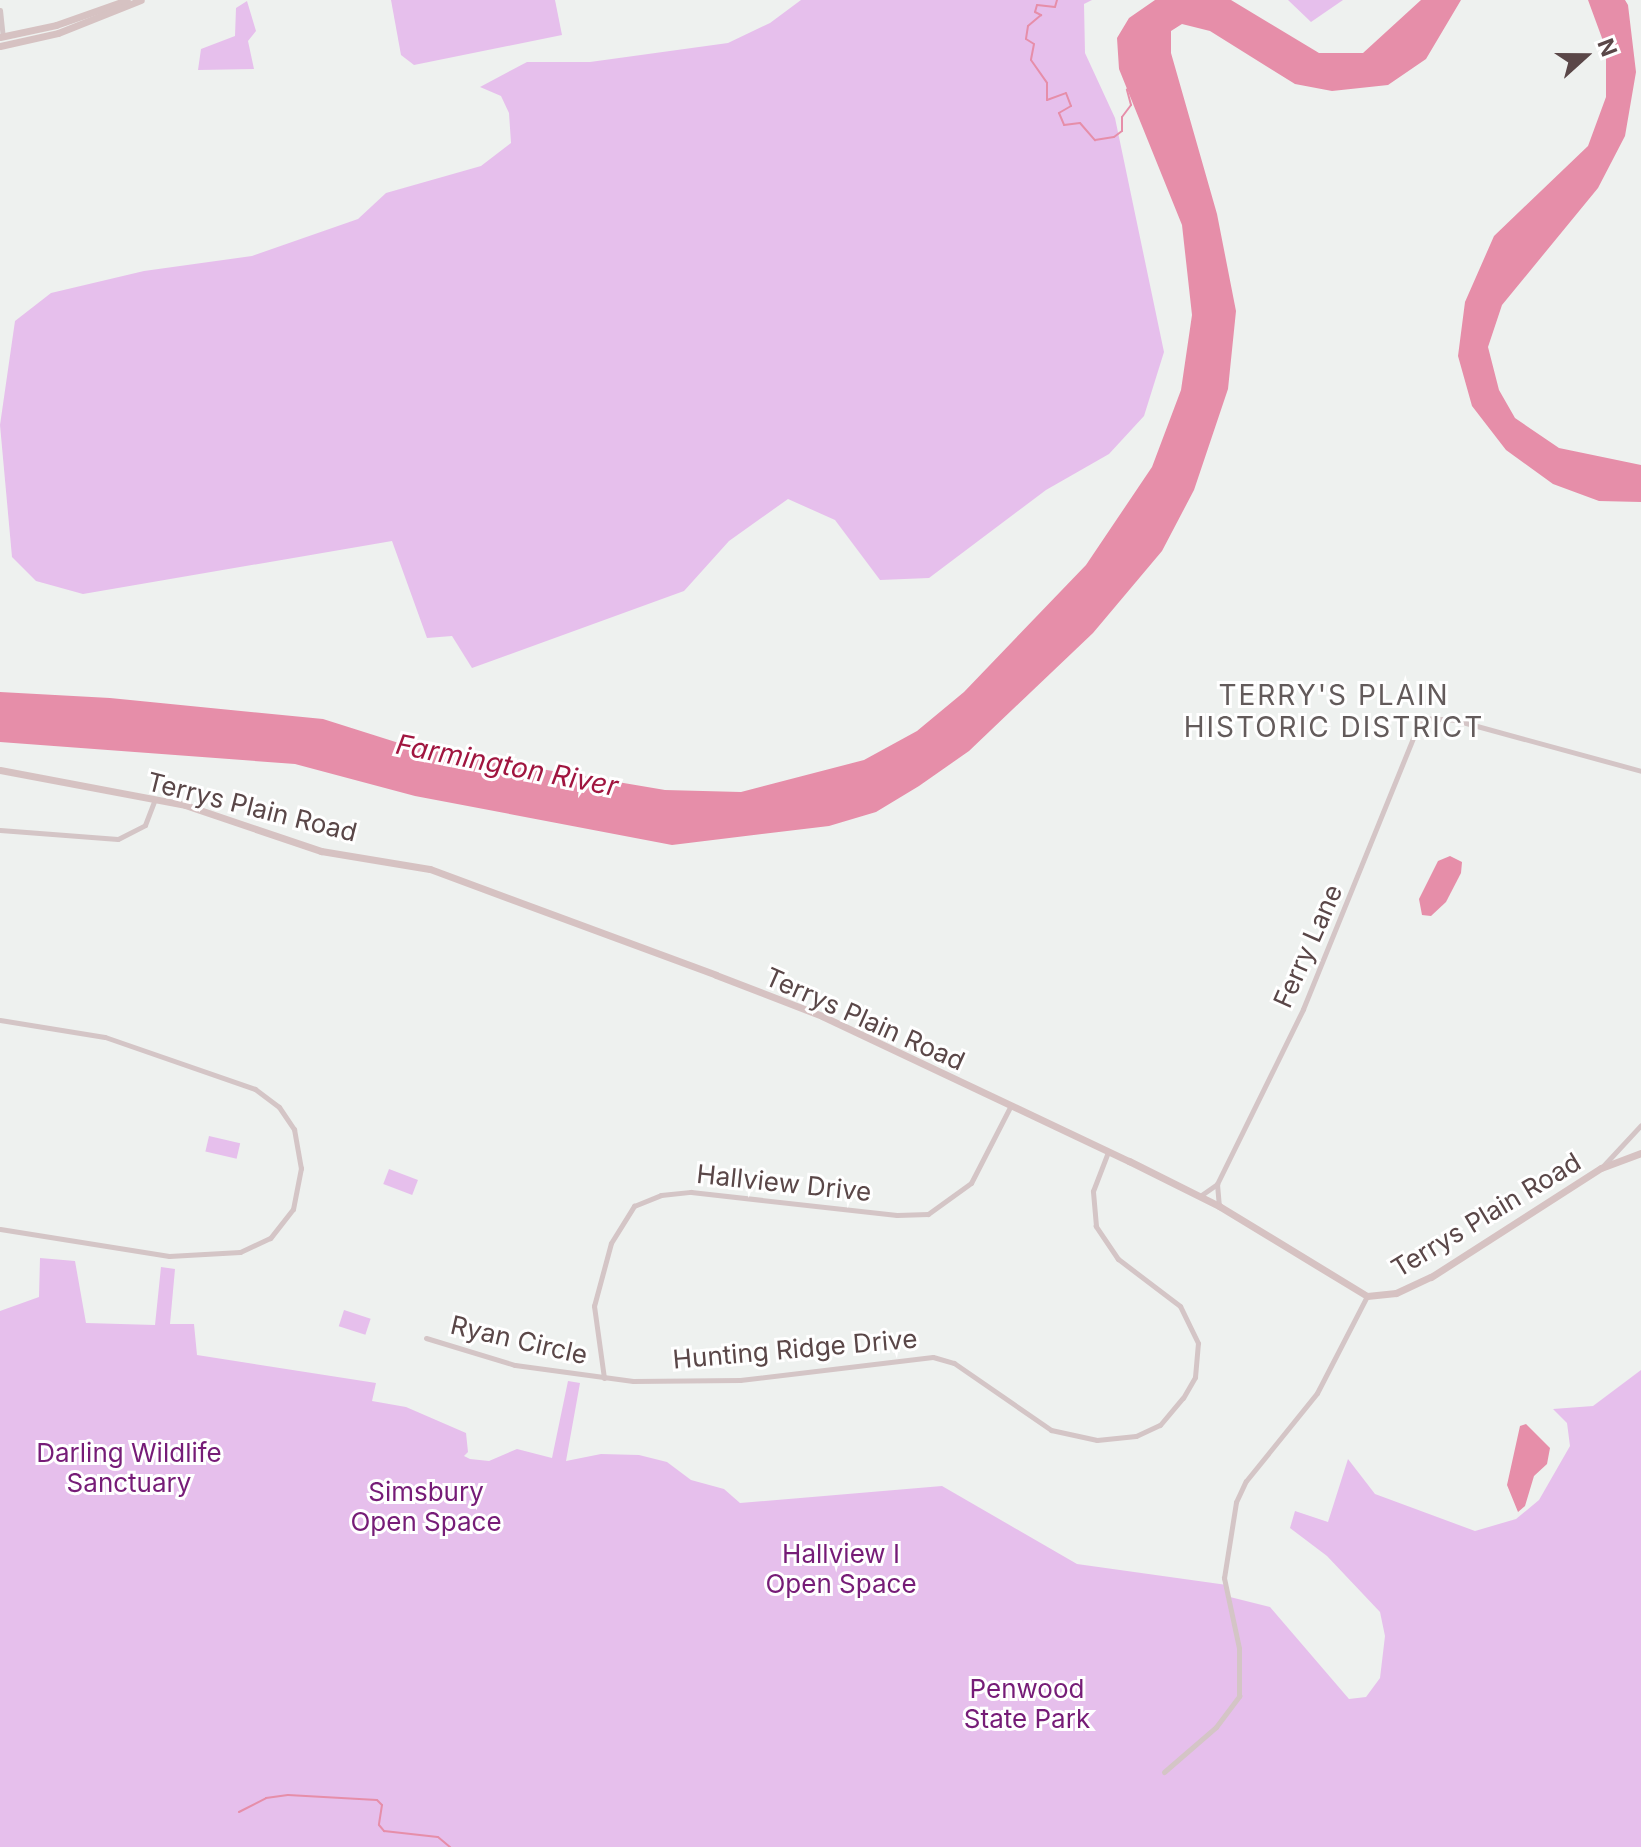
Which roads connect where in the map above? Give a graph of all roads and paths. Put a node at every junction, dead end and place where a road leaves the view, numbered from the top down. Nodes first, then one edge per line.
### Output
1 (127, 0) edge
2 (141, 0) edge
3 (0, 10) edge
4 (2, 41) edge
5 (0, 770) edge
6 (1641, 771) edge
7 (154, 802) junction
8 (0, 830) edge
9 (0, 1020) edge
10 (1010, 1107) junction
11 (1641, 1125) edge
12 (1623, 1145) junction
13 (1108, 1152) junction
14 (1641, 1153) edge
15 (1630, 1157) junction
16 (1601, 1168) junction
17 (1217, 1184) junction
18 (1199, 1196) junction
19 (1219, 1206) junction
20 (0, 1229) edge
21 (1367, 1296) junction
22 (426, 1338) dead end
23 (604, 1378) junction
24 (1164, 1772) dead end

1 - 4 street
2 - 4 street
3 - 4 street
5 - 7 street, Terrys Plain Road
6 - 17 street, Ferry Lane
7 - 8 street
7 - 10 street, Terrys Plain Road
9 - 20 street
10 - 13 street, Terrys Plain Road
10 - 23 street, Hallview Drive
11 - 12 street, Terrys Plain Road
12 - 15 street
12 - 16 street, Terrys Plain Road
13 - 18 street, Terrys Plain Road
13 - 23 street, Hunting Ridge Drive
14 - 15 street
15 - 16 street
16 - 21 street, Terrys Plain Road
17 - 18 street
17 - 19 street
18 - 19 street, Terrys Plain Road
19 - 21 street, Terrys Plain Road
21 - 24 street
22 - 23 street, Ryan Circle

